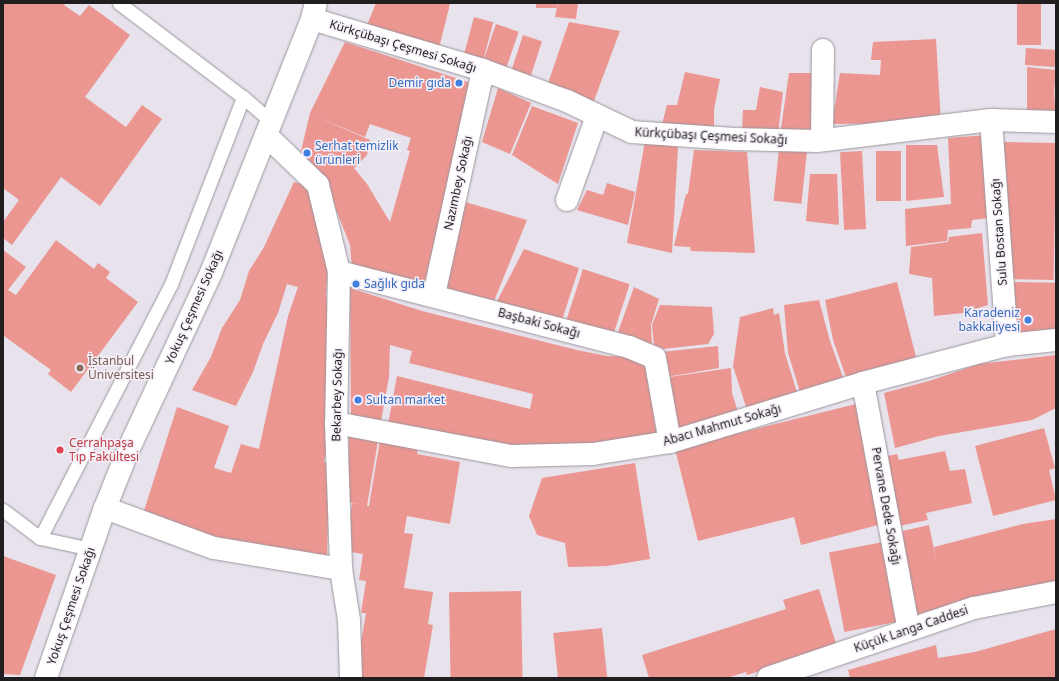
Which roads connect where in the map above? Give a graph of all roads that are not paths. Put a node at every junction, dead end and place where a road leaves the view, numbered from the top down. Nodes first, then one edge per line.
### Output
1 (118, 3) edge
2 (314, 11) edge
3 (823, 50) dead end
4 (483, 70) junction
5 (243, 98) junction
6 (597, 116) junction
7 (991, 120) junction
8 (1056, 122) edge
9 (269, 129) junction
10 (822, 140) junction
11 (567, 200) dead end
12 (339, 272) junction
13 (434, 295) junction
14 (1056, 340) edge
15 (1007, 345) junction
16 (863, 383) junction
17 (336, 423) junction
18 (670, 442) junction
19 (105, 508) junction
20 (3, 510) edge
21 (40, 538) junction
22 (91, 549) junction
23 (341, 569) junction
24 (1056, 592) edge
25 (909, 630) junction
26 (46, 678) edge
27 (351, 678) edge
28 (768, 678) edge

1 - 5 lane
2 - 4 street, Kürkçübaşı Çeşmesi Sokağı
2 - 9 street, Yokuş Çeşmesi Sokağı
3 - 10 street
4 - 6 street, Kürkçübaşı Çeşmesi Sokağı
4 - 13 street, Nazımbey Sokağı
5 - 9 lane
5 - 21 lane
6 - 10 street, Kürkçübaşı Çeşmesi Sokağı
6 - 11 street
7 - 8 street, Kürkçübaşı Çeşmesi Sokağı
7 - 10 street, Kürkçübaşı Çeşmesi Sokağı
7 - 15 street, Sulu Bostan Sokağı
9 - 12 street, Bekarbey Sokağı
9 - 19 street, Yokuş Çeşmesi Sokağı
12 - 13 street, Başbaki Sokağı
12 - 17 street, Bekarbey Sokağı
13 - 18 street, Başbaki Sokağı
14 - 15 street, Abacı Mahmut Sokağı
15 - 16 street, Abacı Mahmut Sokağı
16 - 18 street, Abacı Mahmut Sokağı
16 - 25 street, Pervane Dede Sokağı
17 - 18 street, Abacı Mahmut Sokağı
17 - 23 street, Bekarbey Sokağı
19 - 22 street, Yokuş Çeşmesi Sokağı
19 - 23 street
20 - 21 lane
21 - 22 lane
22 - 26 street, Yokuş Çeşmesi Sokağı
23 - 27 street, Bekarbey Sokağı
24 - 25 street, Küçük Langa Caddesi
25 - 28 street, Küçük Langa Caddesi

